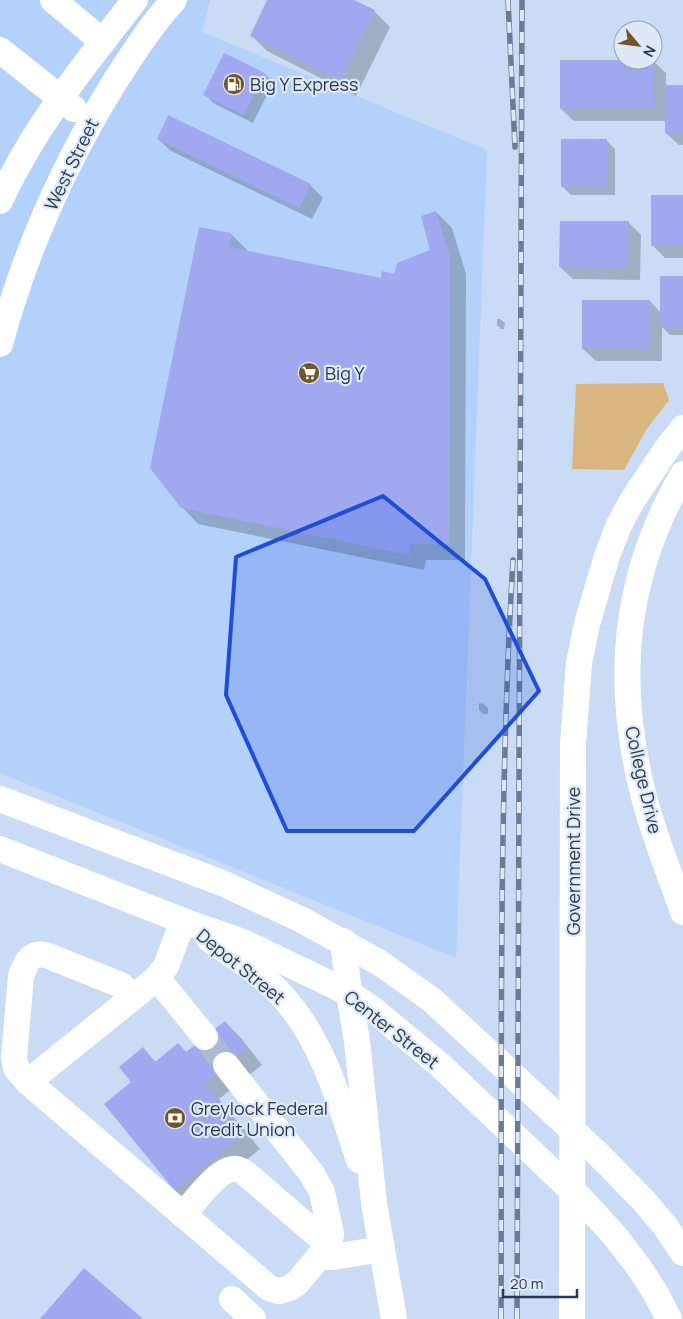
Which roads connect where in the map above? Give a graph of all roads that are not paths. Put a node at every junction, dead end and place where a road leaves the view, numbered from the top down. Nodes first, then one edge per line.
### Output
1 (53, 0) edge
2 (135, 0) edge
3 (174, 0) edge
4 (103, 42) junction
5 (0, 50) edge
6 (60, 100) junction
7 (90, 122) junction
8 (0, 201) edge
9 (0, 344) edge
10 (683, 428) edge
11 (683, 474) edge
12 (0, 799) edge
13 (0, 849) edge
14 (683, 912) edge
15 (185, 922) junction
16 (343, 941) junction
17 (157, 978) junction
18 (349, 993) junction
19 (133, 997) junction
20 (8, 1036) edge
21 (205, 1037) tunnel mouth
22 (226, 1065) tunnel mouth
23 (28, 1082) junction
24 (374, 1203) junction
25 (184, 1215) junction
26 (382, 1249) junction
27 (326, 1250) junction
28 (683, 1253) edge
29 (232, 1299) dead end
30 (253, 1319) edge
31 (394, 1319) edge
32 (572, 1319) edge
33 (669, 1319) edge

1 - 4 street
2 - 4 street
3 - 7 street, West Street
4 - 6 street
5 - 6 street
6 - 7 street
6 - 8 street
7 - 9 street, West Street
10 - 32 street, Government Drive
11 - 14 street, College Drive
12 - 16 street
13 - 15 street, Center Street
15 - 17 street
15 - 18 street, Center Street
15 - 24 street, Depot Street
16 - 18 street, Depot Street
16 - 28 street
17 - 19 street
17 - 21 street
18 - 24 street, Depot Street
18 - 33 street, Center Street
19 - 20 street
19 - 23 street
20 - 23 street
22 - 27 street
23 - 25 street
24 - 26 street, Depot Street
25 - 27 street
25 - 27 street
26 - 27 street
26 - 31 street, Depot Street
29 - 30 street

